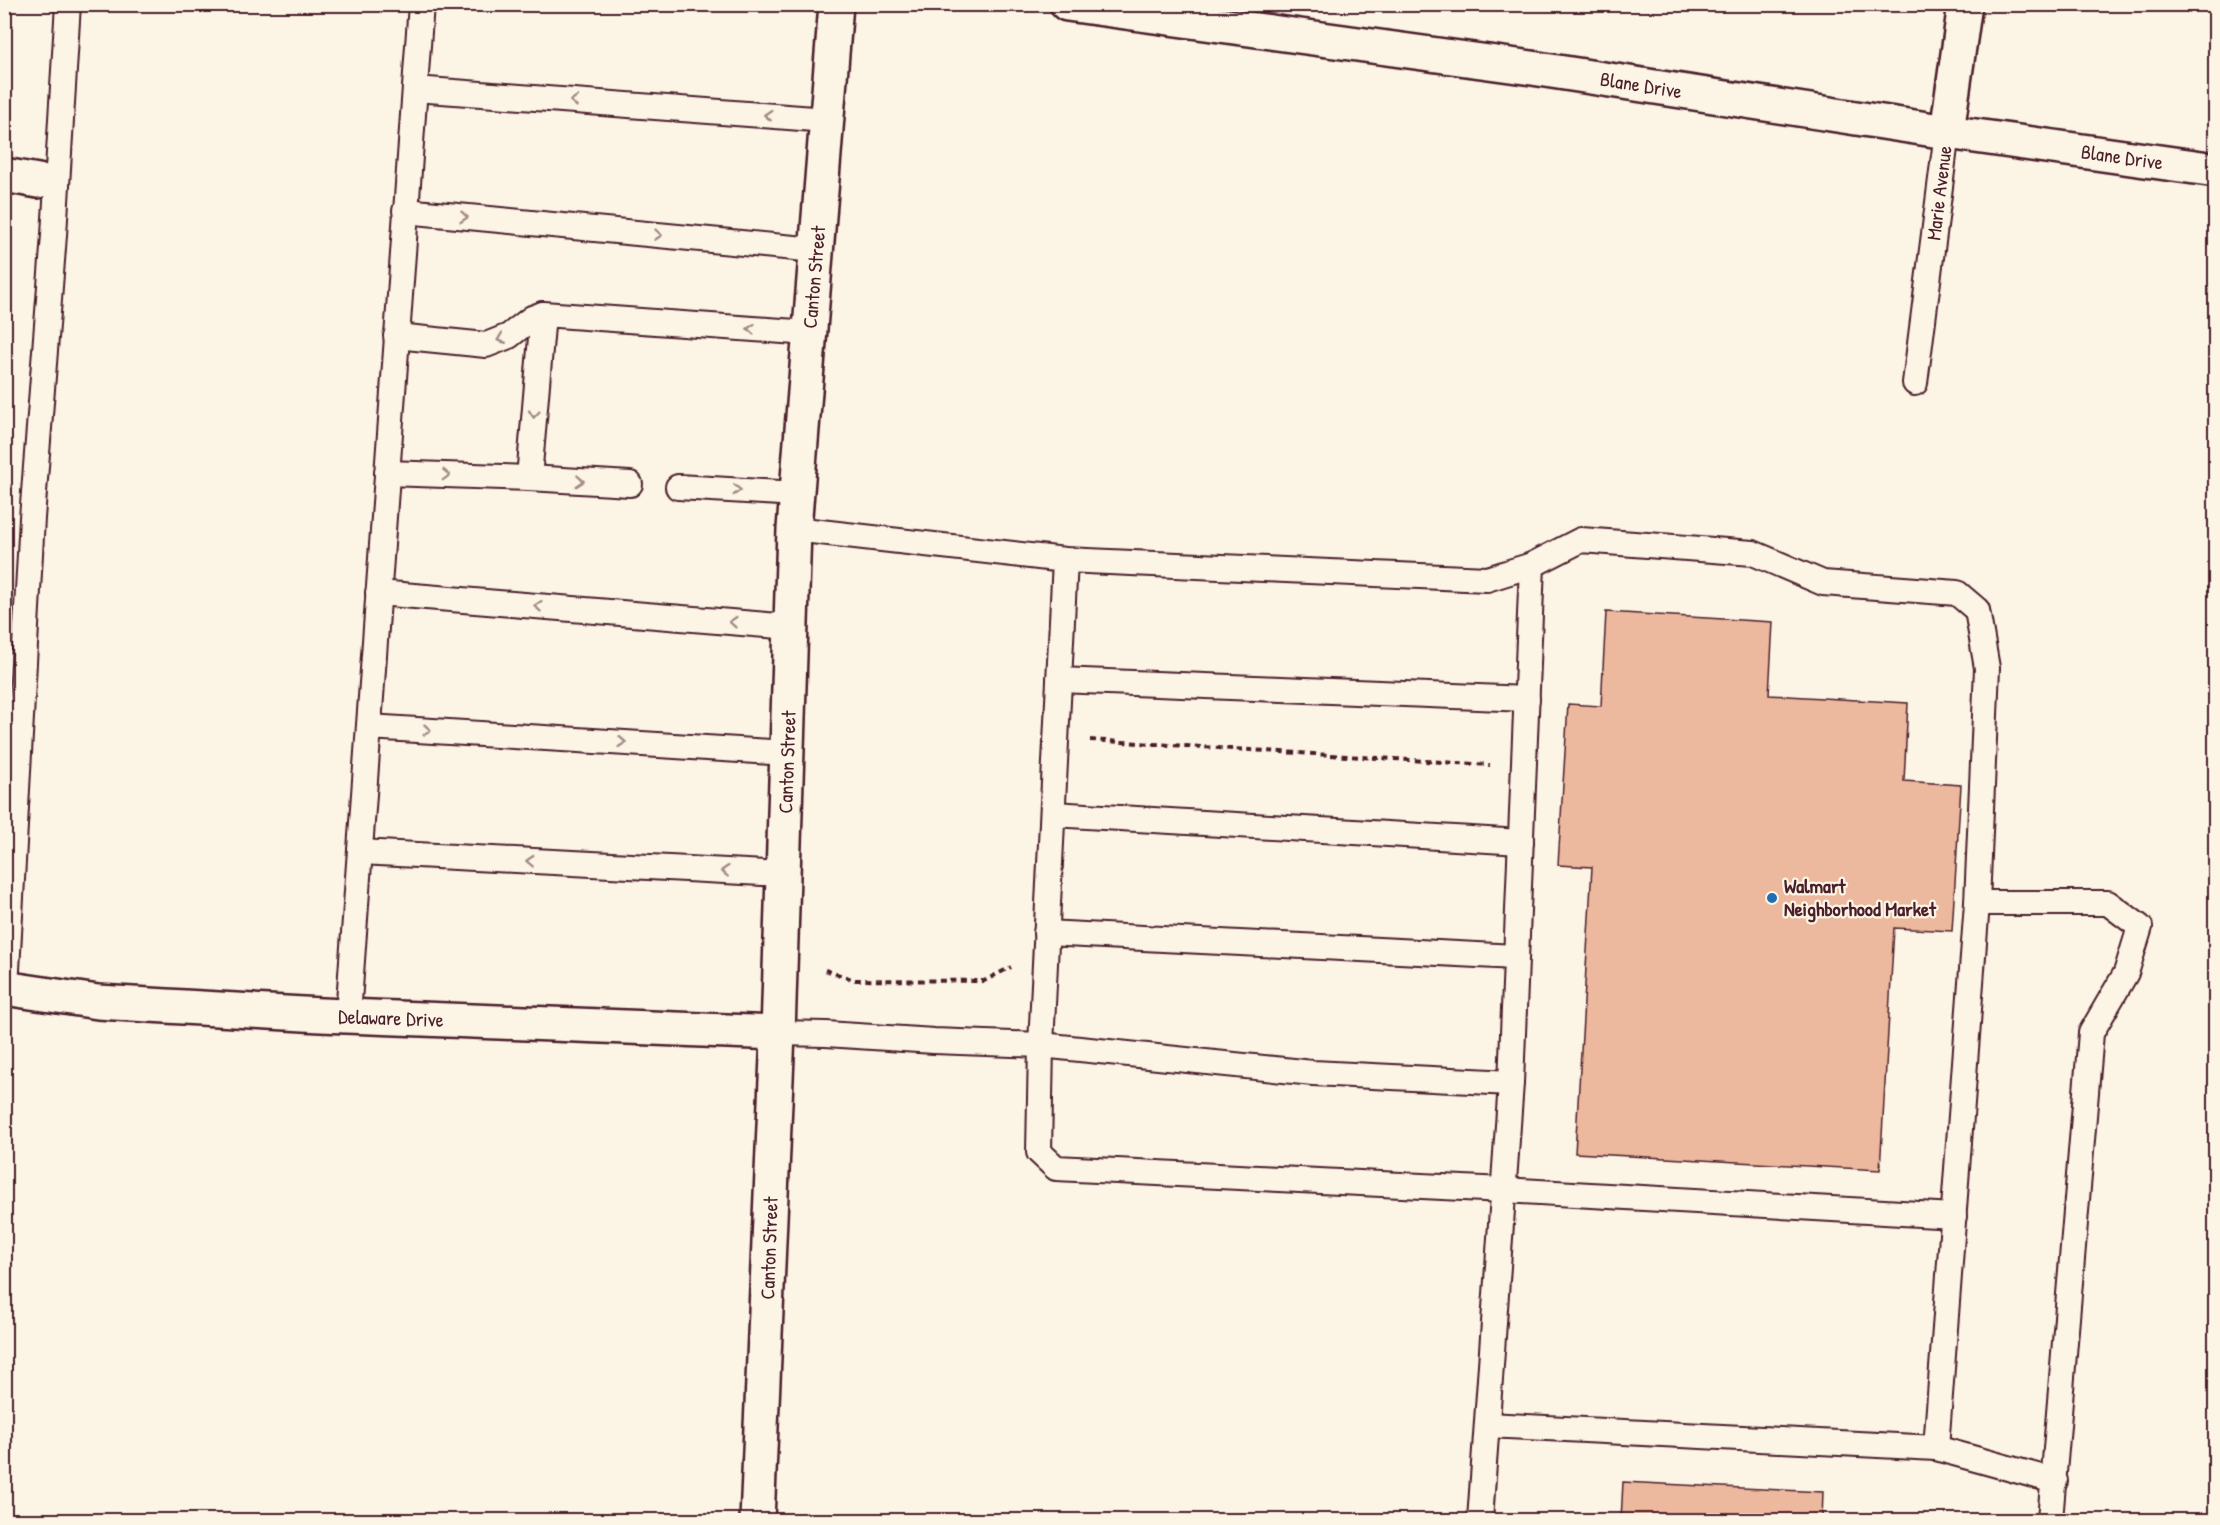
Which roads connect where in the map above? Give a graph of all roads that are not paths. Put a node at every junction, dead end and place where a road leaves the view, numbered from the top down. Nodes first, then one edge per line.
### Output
1 (68, 4) edge
2 (421, 4) edge
3 (836, 4) edge
4 (1067, 4) edge
5 (1965, 4) edge
6 (415, 89) junction
7 (827, 120) junction
8 (1947, 132) junction
9 (2216, 170) edge
10 (4, 176) edge
11 (39, 181) dead end
12 (405, 211) junction
13 (816, 250) junction
14 (543, 314) junction
15 (810, 333) junction
16 (396, 336) junction
17 (1915, 383) dead end
18 (387, 473) junction
19 (529, 478) junction
20 (630, 484) dead end
21 (678, 487) dead end
22 (797, 494) junction
23 (794, 529) junction
24 (1065, 560) junction
25 (1532, 565) junction
26 (378, 593) junction
27 (791, 627) junction
28 (1059, 680) junction
29 (1527, 699) junction
30 (369, 726) junction
31 (787, 753) junction
32 (1053, 814) junction
33 (1521, 842) junction
34 (360, 852) junction
35 (783, 874) junction
36 (1977, 903) junction
37 (1047, 933) junction
38 (1516, 957) junction
39 (5, 988) edge
40 (348, 1016) junction
41 (778, 1033) junction
42 (1041, 1046) junction
43 (1511, 1083) junction
44 (1504, 1190) junction
45 (1954, 1216) junction
46 (1487, 1425) junction
47 (1936, 1448) junction
48 (2055, 1480) junction
49 (757, 1521) edge
50 (1480, 1521) edge
51 (2050, 1521) edge

1 - 39 lane
2 - 6 lane
3 - 7 street, Canton Street
4 - 8 street, Blane Drive
5 - 8 street, Marie Avenue
7 -> 6 lane
6 - 12 lane
7 - 13 street, Canton Street
8 - 9 street, Blane Drive
8 - 17 lane, Marie Avenue
10 - 11 street
12 -> 13 lane
12 - 16 lane
13 - 15 street, Canton Street
15 -> 14 lane
14 -> 16 lane
14 -> 19 lane
15 - 22 street, Canton Street
16 - 18 lane
18 -> 19 lane
18 - 26 lane
19 -> 20 lane
21 -> 22 lane
22 - 23 street, Canton Street
23 - 24 lane
23 - 27 street, Canton Street
24 - 25 lane
24 - 28 lane
25 - 29 lane
25 - 36 lane
27 -> 26 lane
26 - 30 lane
27 - 31 street, Canton Street
28 - 29 lane
28 - 32 lane
29 - 33 lane
30 -> 31 lane
30 - 34 lane
31 - 35 street, Canton Street
32 - 33 lane
32 - 37 lane
33 - 38 lane
35 -> 34 lane
34 - 40 lane
35 - 41 street, Canton Street
36 - 45 lane
36 - 48 lane
37 - 38 lane
37 - 42 lane
38 - 43 lane
39 - 40 street, Delaware Drive
40 - 41 street, Delaware Drive
41 - 42 lane
41 - 49 street, Canton Street
42 - 43 lane
42 - 44 lane
43 - 44 lane
44 - 45 lane
44 - 46 lane
45 - 47 lane
46 - 47 lane
46 - 50 lane
47 - 48 lane
48 - 51 lane

